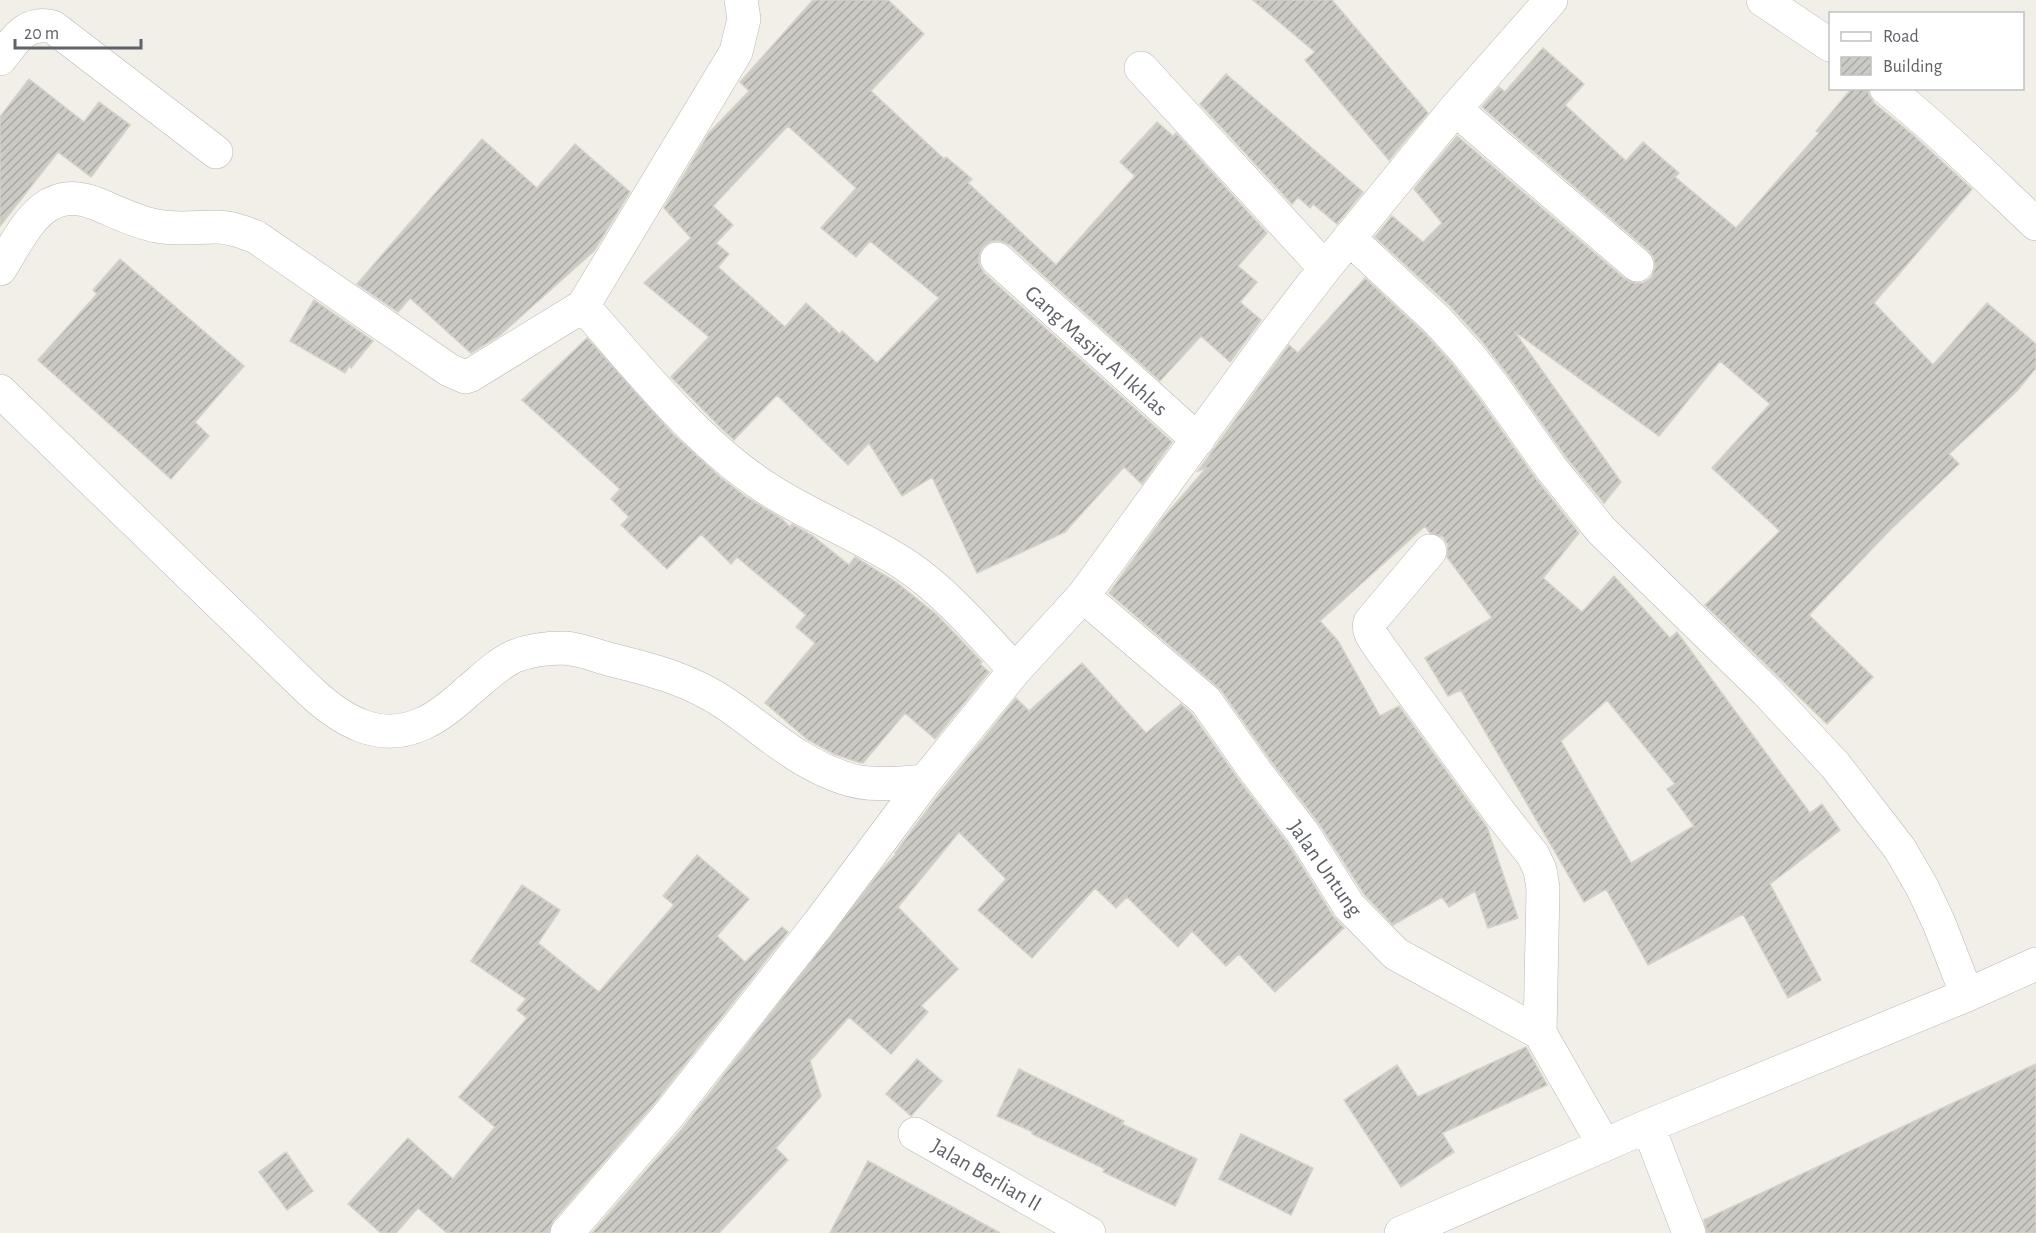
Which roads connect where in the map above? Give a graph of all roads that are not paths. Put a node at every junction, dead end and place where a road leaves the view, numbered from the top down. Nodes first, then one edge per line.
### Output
1 (741, 0) edge
2 (1551, 0) edge
3 (1763, 0) edge
4 (1829, 44) edge
5 (0, 58) edge
6 (1141, 68) dead end
7 (1889, 90) edge
8 (1455, 109) junction
9 (216, 152) dead end
10 (2036, 224) edge
11 (1349, 238) junction
12 (996, 259) dead end
13 (1637, 265) dead end
14 (1325, 268) junction
15 (0, 269) edge
16 (583, 306) junction
17 (0, 391) edge
18 (1197, 440) junction
19 (1430, 551) dead end
20 (1083, 596) junction
21 (1015, 670) junction
22 (925, 782) junction
23 (2036, 964) edge
24 (1967, 995) junction
25 (1540, 1033) junction
26 (1648, 1126) junction
27 (915, 1134) dead end
28 (1604, 1145) junction
29 (567, 1233) edge
30 (1089, 1233) edge
31 (1401, 1233) edge
32 (1689, 1233) edge

1 - 16 street
2 - 8 street
3 - 4 street
5 - 9 street
6 - 14 street
7 - 10 street
8 - 11 street
8 - 13 street
11 - 14 street
11 - 24 street
12 - 18 street, Gang Masjid Al Ikhlas
14 - 18 street
15 - 16 street
16 - 21 street
17 - 22 street
18 - 20 street
19 - 25 street
20 - 21 street
20 - 25 street, Jalan Untung
21 - 22 street
22 - 29 street
23 - 24 street
24 - 26 street
25 - 28 street
26 - 28 street
26 - 32 street
27 - 30 street, Jalan Berlian II
28 - 31 street

